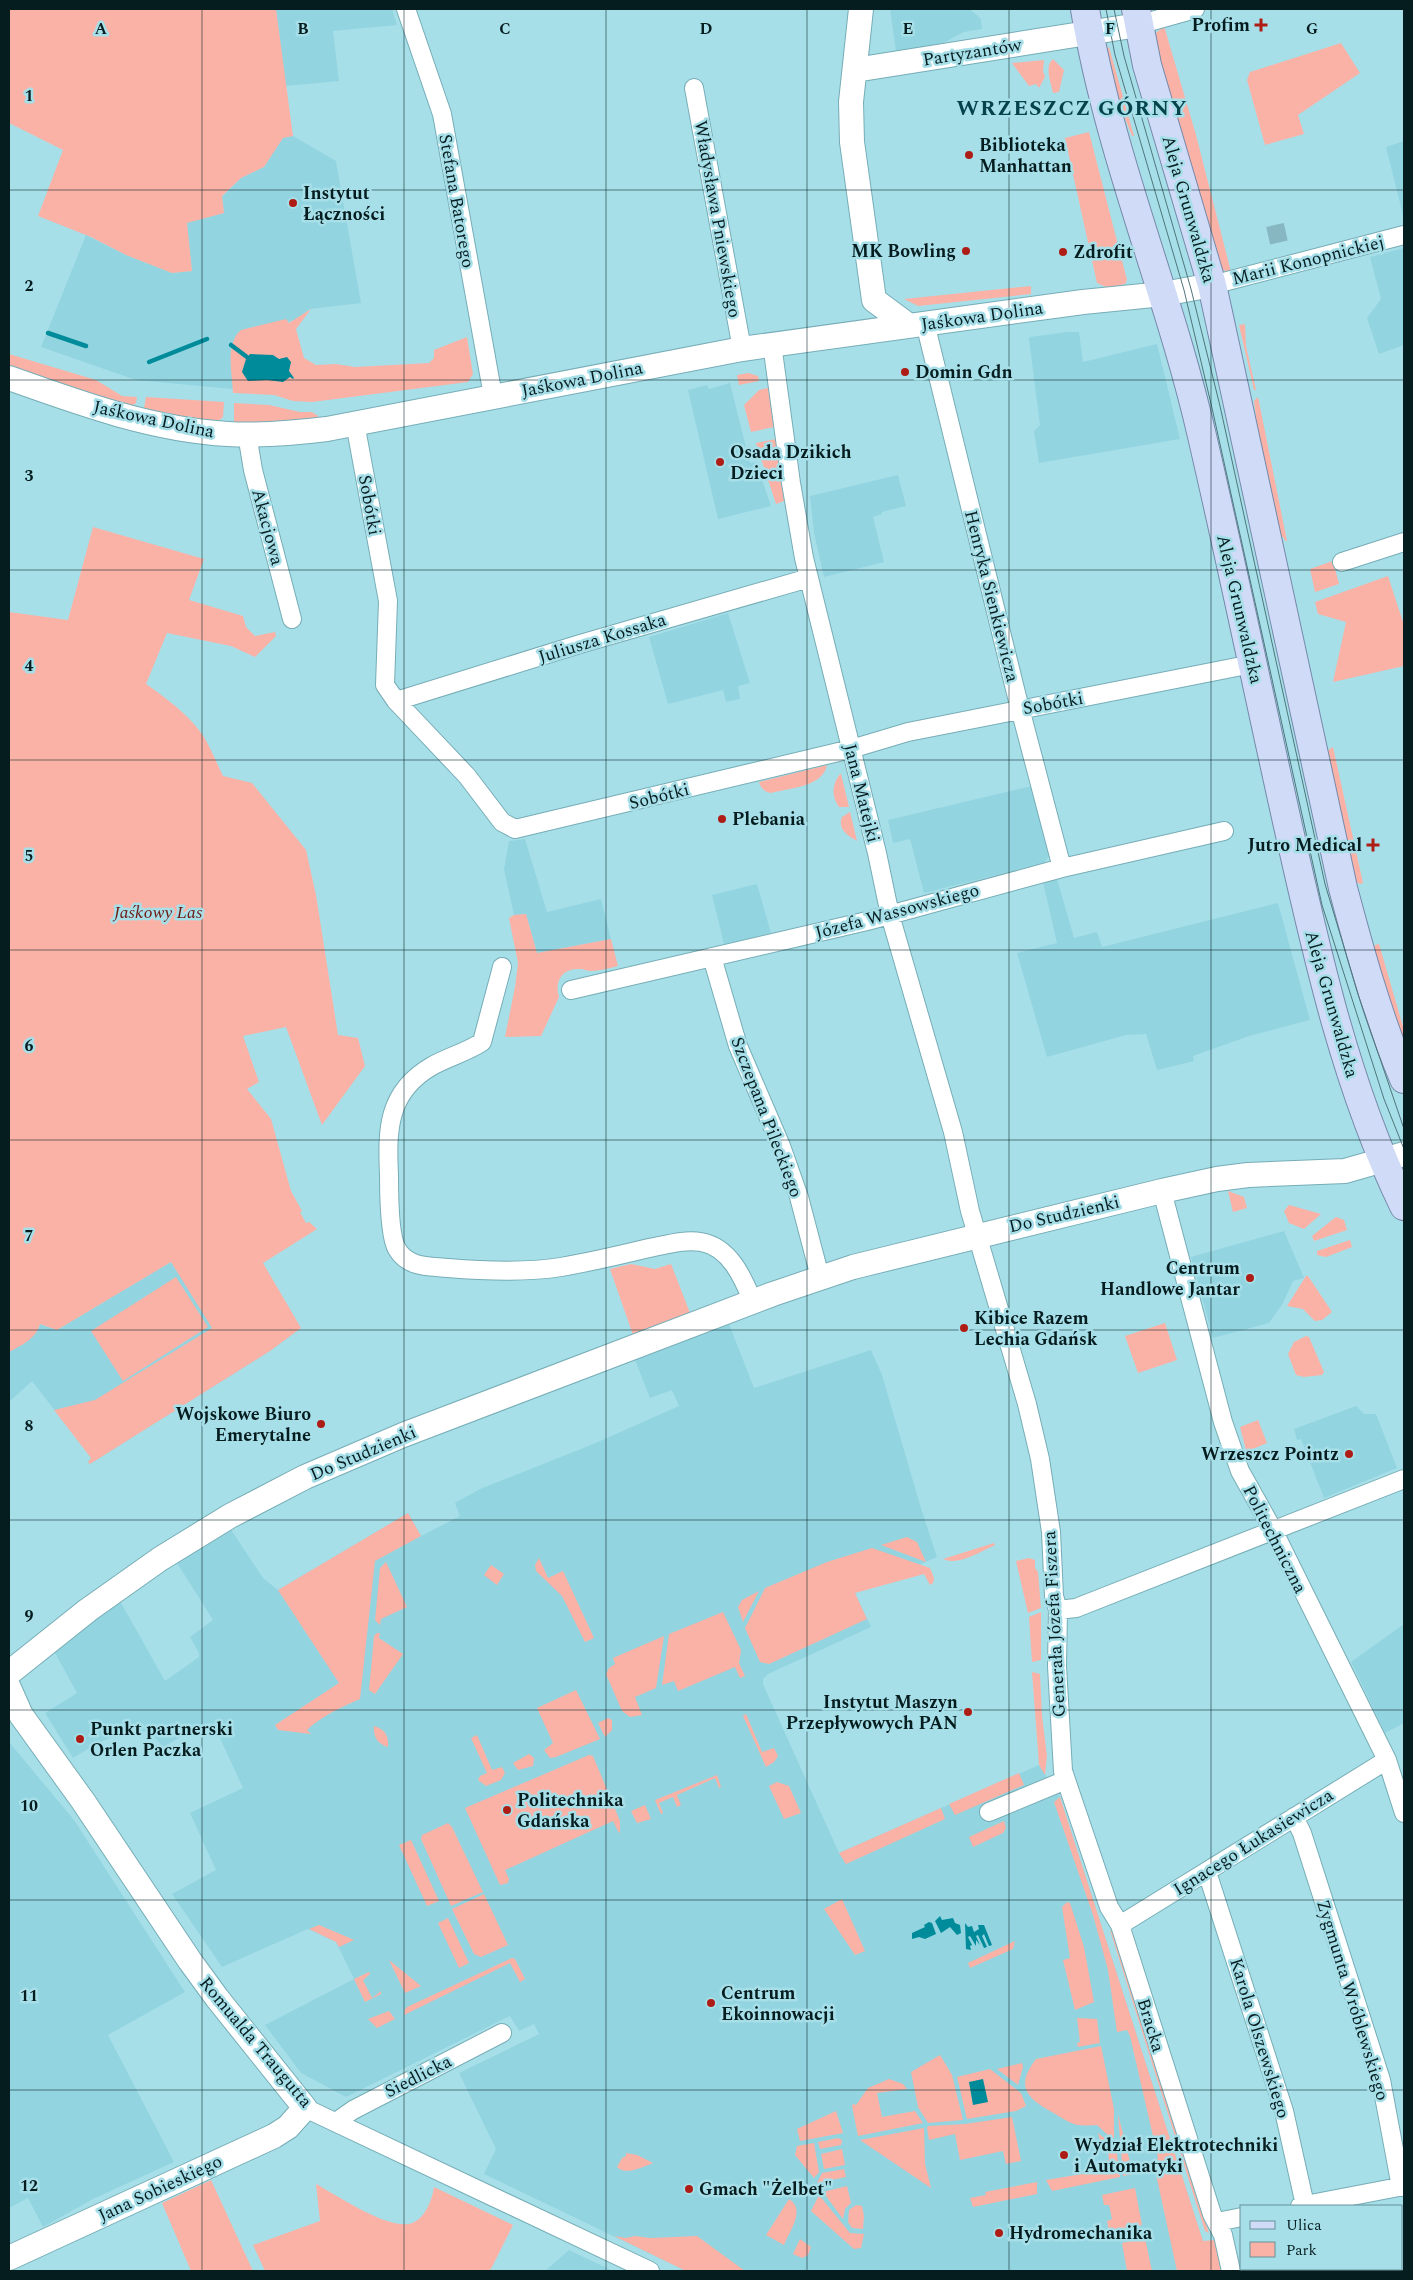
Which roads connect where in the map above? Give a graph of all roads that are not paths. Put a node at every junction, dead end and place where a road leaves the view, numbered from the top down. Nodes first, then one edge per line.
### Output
1 (406, 9) edge
2 (861, 9) edge
3 (1195, 9) edge
4 (1137, 17) edge
5 (1087, 21) edge
6 (855, 70) junction
7 (694, 88) dead end
8 (1404, 236) edge
9 (1212, 285) junction
10 (1163, 294) junction
11 (874, 300) junction
12 (917, 325) junction
13 (847, 334) junction
14 (772, 344) junction
15 (742, 349) junction
16 (9, 378) edge
17 (493, 396) junction
18 (355, 423) junction
19 (247, 434) junction
20 (1404, 542) edge
21 (1342, 562) dead end
22 (809, 578) junction
23 (292, 619) dead end
24 (1252, 664) junction
25 (396, 702) junction
26 (1020, 710) junction
27 (851, 749) junction
28 (1224, 831) dead end
29 (1062, 868) junction
30 (890, 915) junction
31 (712, 957) junction
32 (502, 967) dead end
33 (570, 990) dead end
34 (1404, 1078) edge
35 (1393, 1158) edge
36 (1162, 1191) junction
37 (1404, 1206) edge
38 (978, 1236) junction
39 (820, 1277) junction
40 (753, 1302) junction
41 (1404, 1479) edge
42 (1273, 1530) junction
43 (1058, 1610) junction
44 (9, 1673) edge
45 (9, 1688) edge
46 (1387, 1760) junction
47 (1066, 1780) junction
48 (996, 1809) dead end
49 (1404, 1813) edge
50 (1294, 1816) junction
51 (1207, 1872) junction
52 (1120, 1925) junction
53 (502, 2033) dead end
54 (305, 2108) junction
55 (336, 2122) junction
56 (1403, 2187) edge
57 (1303, 2205) edge
58 (1308, 2205) edge
59 (1240, 2217) edge
60 (1217, 2222) junction
61 (9, 2258) edge
62 (650, 2271) edge
63 (1231, 2271) edge

1 - 17 street, Stefana Batorego
2 - 6 main road
3 - 4 street
4 - 5 main road, Partyzantów
4 - 9 main road, Aleja Grunwaldzka
5 - 6 main road, Partyzantów
5 - 10 main road, Aleja Grunwaldzka
6 - 11 main road
7 - 15 street, Władysława Pniewskiego
8 - 9 street, Marii Konopnickiej
9 - 10 main road, Jaśkowa Dolina
9 - 34 main road, Aleja Grunwaldzka
10 - 12 main road, Jaśkowa Dolina
10 - 24 main road, Aleja Grunwaldzka
11 - 12 main road
11 - 13 main road
12 - 13 main road, Jaśkowa Dolina
12 - 26 street, Henryka Sienkiewicza
13 - 14 main road, Jaśkowa Dolina
14 - 15 main road, Jaśkowa Dolina
14 - 22 street, Jana Matejki
15 - 17 main road, Jaśkowa Dolina
16 - 19 main road, Jaśkowa Dolina
17 - 18 main road, Jaśkowa Dolina
18 - 19 main road, Jaśkowa Dolina
18 - 25 street, Sobótki
19 - 23 street, Akacjowa
20 - 21 street
22 - 25 street, Juliusza Kossaka
22 - 27 street, Jana Matejki
24 - 26 street, Sobótki
24 - 35 main road, Aleja Grunwaldzka
25 - 27 street, Sobótki
26 - 27 street, Sobótki
26 - 29 street, Henryka Sienkiewicza
27 - 30 street, Jana Matejki
28 - 29 street, Józefa Wassowskiego
29 - 30 street, Józefa Wassowskiego
30 - 31 street, Józefa Wassowskiego
30 - 38 street, Jana Matejki
31 - 33 street, Józefa Wassowskiego
31 - 39 street, Szczepana Pileckiego
32 - 40 street
35 - 36 main road, Do Studzienki
35 - 37 main road, Aleja Grunwaldzka
36 - 38 main road, Do Studzienki
36 - 42 street, Politechniczna
38 - 39 main road, Do Studzienki
38 - 43 street, Generała Józefa Fiszera
39 - 40 main road, Do Studzienki
40 - 44 main road, Do Studzienki
41 - 42 street
42 - 43 street
42 - 46 street, Politechniczna
43 - 47 street, Generała Józefa Fiszera
45 - 54 main road, Romualda Traugutta
46 - 49 street, Politechniczna
46 - 50 street, Ignacego Łukasiewicza
47 - 48 street
47 - 52 street, Bracka
50 - 51 street, Ignacego Łukasiewicza
50 - 56 street, Zygmunta Wróblewskiego
51 - 52 street, Ignacego Łukasiewicza
51 - 57 street, Karola Olszewskiego
52 - 60 street, Bracka
53 - 55 street, Siedlicka
54 - 55 street, Romualda Traugutta
54 - 61 main road, Jana Sobieskiego
55 - 62 street, Romualda Traugutta
56 - 58 street
59 - 60 street
60 - 63 street, Bracka

